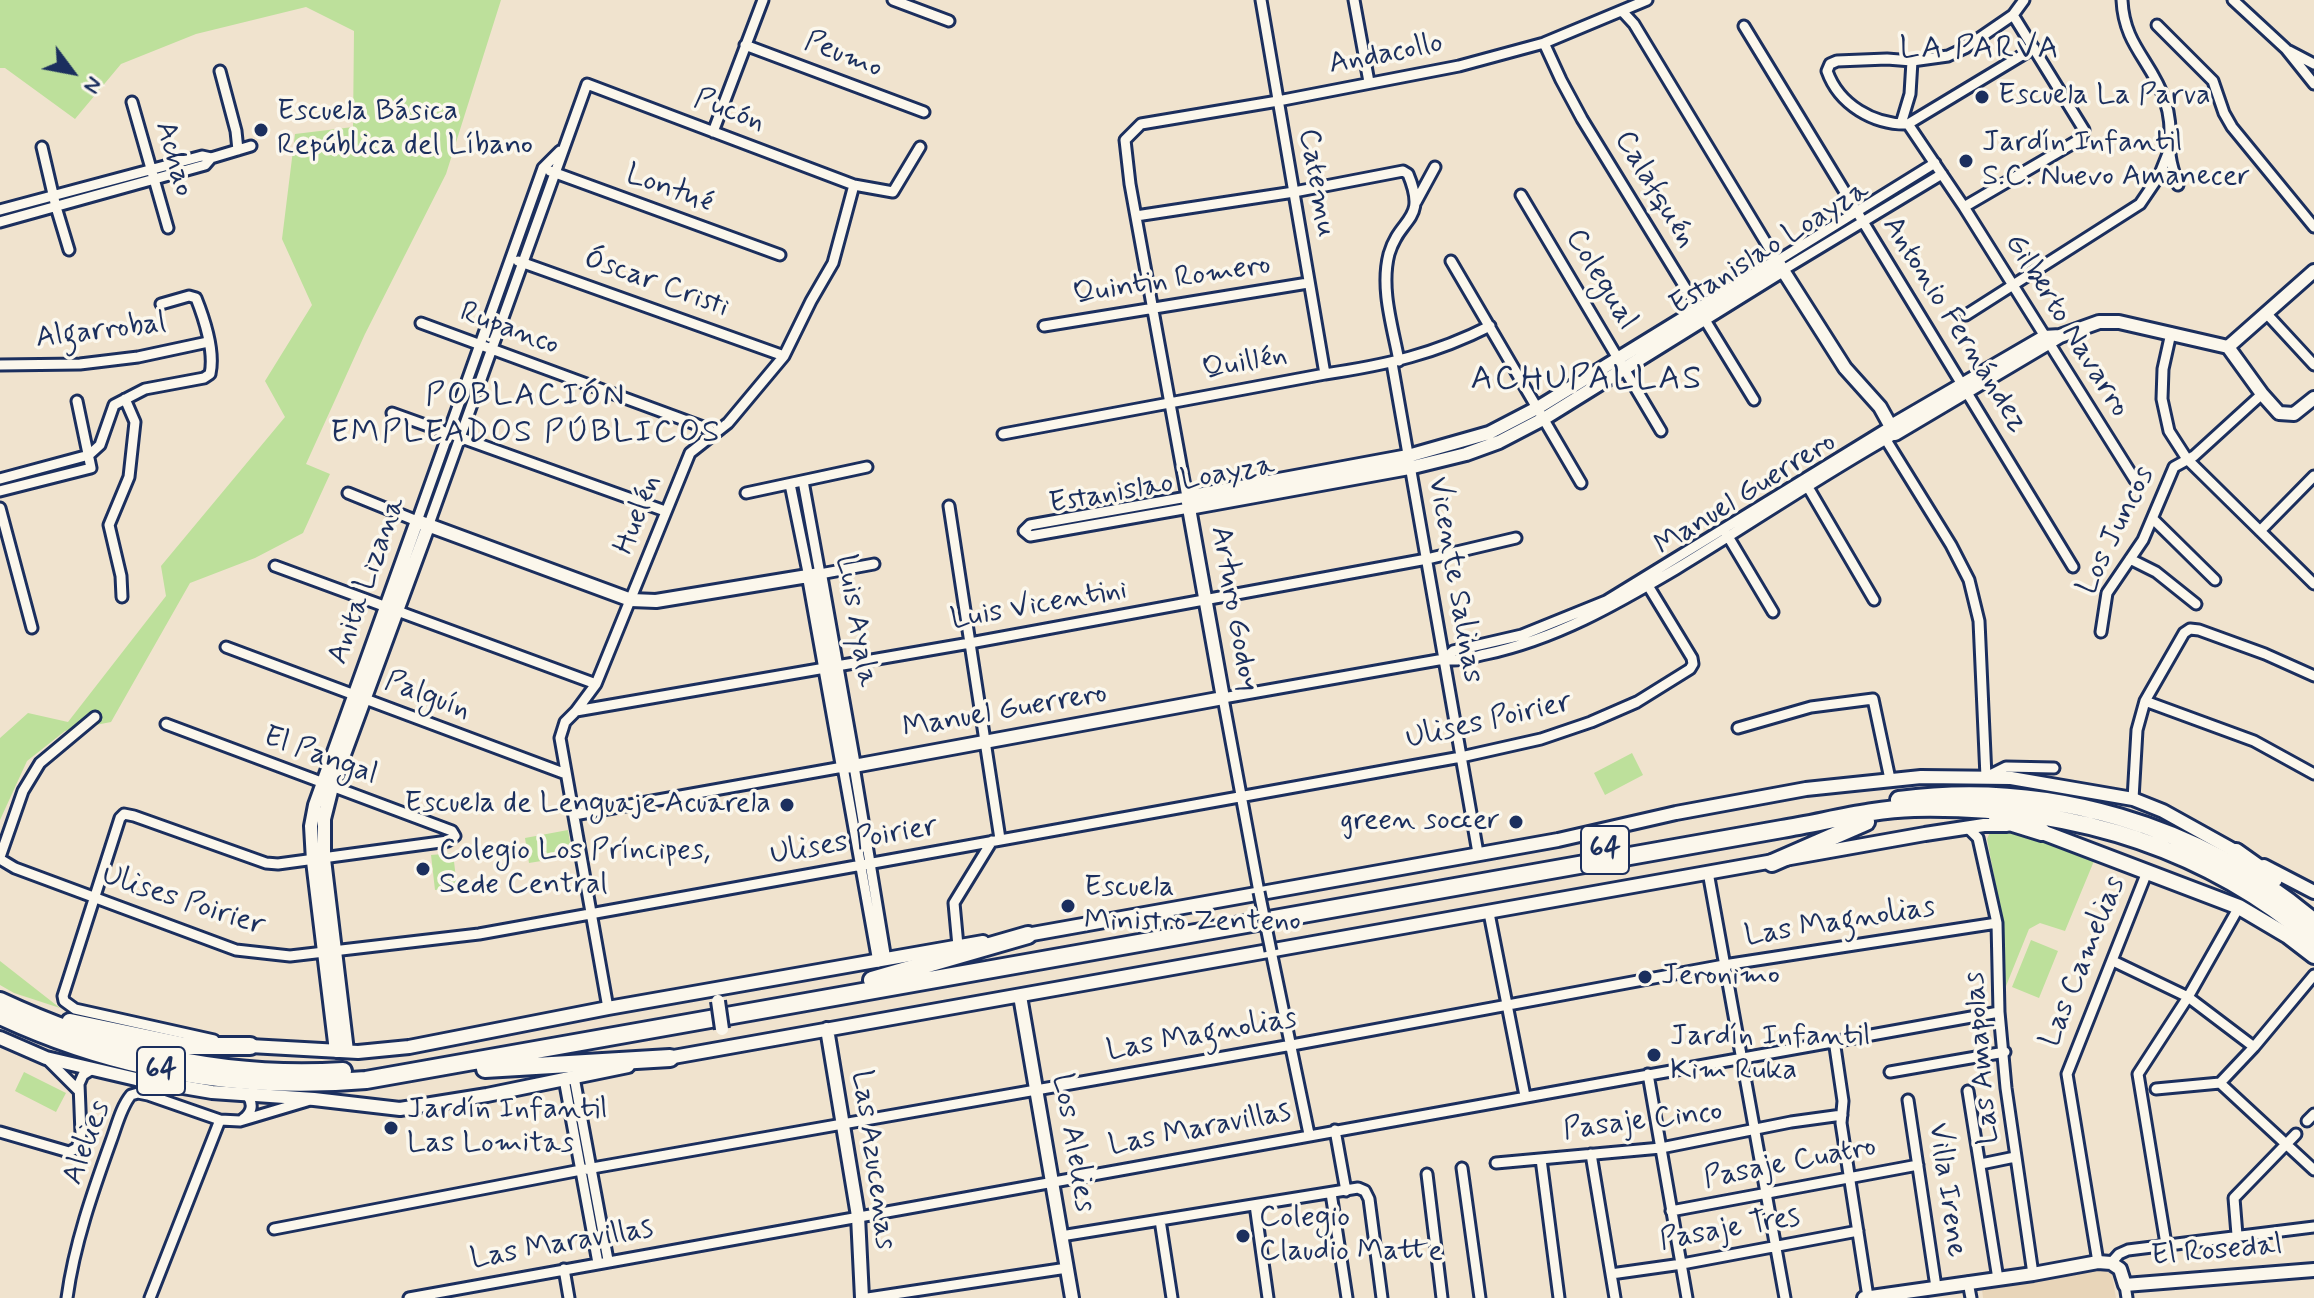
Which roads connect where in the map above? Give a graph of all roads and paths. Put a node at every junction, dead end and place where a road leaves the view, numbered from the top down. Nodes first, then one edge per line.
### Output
1 (763, 0) edge
2 (893, 0) edge
3 (1261, 0) edge
4 (1354, 0) edge
5 (1647, 0) edge
6 (2024, 0) edge
7 (2122, 0) edge
8 (2233, 0) edge
9 (1622, 11) junction
10 (2013, 15) junction
11 (949, 21) dead end
12 (2157, 25) dead end
13 (1744, 26) dead end
14 (1544, 43) junction
15 (745, 45) junction
16 (2034, 48) junction
17 (2286, 49) junction
18 (1912, 61) junction
19 (2314, 64) edge
20 (220, 71) dead end
21 (2312, 78) edge
22 (1369, 82) junction
23 (587, 84) joint
24 (1278, 101) junction
25 (132, 102) dead end
26 (924, 112) dead end
27 (1904, 124) junction
28 (713, 132) junction
29 (1129, 134) joint
30 (251, 146) dead end
31 (42, 147) dead end
32 (920, 147) dead end
33 (562, 149) junction
34 (238, 150) junction
35 (2169, 151) junction
36 (1935, 163) junction
37 (1435, 167) dead end
38 (543, 168) junction
39 (554, 173) junction
40 (1942, 174) junction
41 (152, 175) junction
42 (854, 185) junction
43 (2178, 185) dead end
44 (1294, 192) junction
45 (1521, 195) dead end
46 (53, 196) junction
47 (1416, 205) junction
48 (56, 207) junction
49 (1964, 207) junction
50 (0, 210) edge
51 (1856, 212) junction
52 (1136, 216) junction
53 (0, 222) edge
54 (1862, 222) junction
55 (2314, 227) edge
56 (168, 228) dead end
57 (69, 250) dead end
58 (780, 255) dead end
59 (511, 259) junction
60 (1451, 261) dead end
61 (523, 263) junction
62 (1780, 265) junction
63 (2314, 271) edge
64 (1308, 283) junction
65 (2014, 287) junction
66 (161, 304) dead end
67 (1154, 308) junction
68 (2266, 313) junction
69 (1701, 314) junction
70 (1966, 315) dead end
71 (421, 323) dead end
72 (1044, 326) dead end
73 (1490, 326) junction
74 (2171, 333) junction
75 (2046, 341) junction
76 (208, 342) junction
77 (481, 345) junction
78 (2228, 347) junction
79 (492, 349) junction
80 (784, 356) junction
81 (1396, 362) junction
82 (1622, 363) junction
83 (0, 365) edge
84 (2314, 365) edge
85 (1325, 374) junction
86 (1965, 386) junction
87 (2262, 394) junction
88 (2314, 398) edge
89 (125, 399) junction
90 (1754, 400) dead end
91 (77, 401) dead end
92 (1169, 403) junction
93 (1542, 412) junction
94 (392, 413) dead end
95 (1661, 431) dead end
96 (449, 433) junction
97 (714, 433) junction
98 (1888, 433) junction
99 (1003, 434) dead end
100 (460, 437) junction
101 (89, 455) junction
102 (2187, 459) junction
103 (1409, 462) junction
104 (867, 467) dead end
105 (2314, 476) edge
106 (0, 479) edge
107 (2135, 480) dead end
108 (803, 481) junction
109 (1581, 483) dead end
110 (1806, 483) junction
111 (790, 484) junction
112 (0, 491) edge
113 (348, 493) dead end
114 (746, 493) dead end
115 (1188, 503) junction
116 (949, 506) dead end
117 (0, 508) edge
118 (665, 511) junction
119 (2153, 519) junction
120 (423, 522) junction
121 (2260, 531) junction
122 (1726, 534) junction
123 (1516, 538) dead end
124 (1427, 559) junction
125 (2130, 559) junction
126 (874, 564) dead end
127 (275, 566) dead end
128 (2073, 567) dead end
129 (814, 575) junction
130 (2215, 580) dead end
131 (1646, 582) junction
132 (2314, 584) edge
133 (122, 597) dead end
134 (631, 600) junction
135 (1205, 600) junction
136 (1874, 600) dead end
137 (2196, 604) dead end
138 (391, 609) junction
139 (1773, 612) dead end
140 (32, 628) dead end
141 (2101, 632) dead end
142 (970, 643) junction
143 (226, 647) dead end
144 (1444, 659) junction
145 (831, 668) junction
146 (2314, 676) edge
147 (596, 684) junction
148 (360, 697) junction
149 (1223, 698) junction
150 (2145, 701) junction
151 (573, 713) junction
152 (95, 717) dead end
153 (166, 724) dead end
154 (1738, 728) dead end
155 (987, 741) junction
156 (1461, 757) junction
157 (848, 766) junction
158 (2054, 768) dead end
159 (566, 774) junction
160 (2314, 774) edge
161 (1986, 777) junction
162 (1890, 779) junction
163 (327, 785) junction
164 (1240, 796) junction
165 (2133, 799) junction
166 (1940, 809) junction
167 (1898, 810) junction
168 (574, 815) junction
169 (1984, 825) junction
170 (1967, 827) junction
171 (2042, 832) junction
172 (1978, 838) junction
173 (996, 840) junction
174 (2236, 852) junction
175 (1478, 853) junction
176 (0, 858) edge
177 (319, 860) junction
178 (871, 863) junction
179 (1772, 863) junction
180 (860, 865) junction
181 (1708, 872) junction
182 (2147, 872) junction
183 (1259, 892) junction
184 (2314, 892) edge
185 (95, 899) junction
186 (2239, 907) junction
187 (1489, 913) junction
188 (591, 914) junction
189 (2314, 914) edge
190 (2314, 922) edge
191 (1997, 923) junction
192 (1028, 935) junction
193 (2314, 940) edge
194 (958, 946) junction
195 (1271, 951) junction
196 (330, 952) junction
197 (2314, 956) edge
198 (882, 961) junction
199 (2113, 961) junction
200 (1724, 965) junction
201 (2314, 975) edge
202 (872, 980) junction
203 (728, 987) junction
204 (705, 992) junction
205 (1020, 996) junction
206 (2188, 997) junction
207 (0, 1001) edge
208 (718, 1001) junction
209 (1507, 1004) junction
210 (608, 1008) junction
211 (1999, 1012) junction
212 (0, 1016) edge
213 (722, 1029) junction
214 (827, 1029) junction
215 (0, 1038) edge
216 (1834, 1040) junction
217 (741, 1043) junction
218 (1292, 1045) junction
219 (250, 1046) junction
220 (2254, 1047) junction
221 (708, 1050) junction
222 (341, 1051) junction
223 (2005, 1052) junction
224 (1741, 1057) junction
225 (46, 1058) junction
226 (670, 1058) junction
227 (91, 1070) junction
228 (1890, 1072) dead end
229 (1648, 1074) junction
230 (404, 1075) junction
231 (569, 1078) junction
232 (2220, 1083) junction
233 (2156, 1089) dead end
234 (78, 1090) junction
235 (1036, 1090) junction
236 (1968, 1091) dead end
237 (247, 1095) junction
238 (1525, 1096) junction
239 (314, 1099) junction
240 (1908, 1100) dead end
241 (1842, 1115) junction
242 (220, 1120) junction
243 (240, 1121) junction
244 (843, 1124) junction
245 (1335, 1130) junction
246 (1754, 1131) junction
247 (0, 1132) edge
248 (1309, 1134) junction
249 (2296, 1134) dead end
250 (2286, 1144) junction
251 (1661, 1148) junction
252 (1591, 1154) junction
253 (2015, 1157) junction
254 (1541, 1159) junction
255 (1496, 1163) dead end
256 (1981, 1164) junction
257 (1918, 1165) junction
258 (1462, 1168) dead end
259 (586, 1169) junction
260 (2314, 1170) edge
261 (1427, 1174) dead end
262 (1850, 1177) junction
263 (1052, 1183) junction
264 (1346, 1191) junction
265 (1331, 1193) junction
266 (1766, 1194) junction
267 (1255, 1205) junction
268 (1671, 1211) junction
269 (858, 1216) junction
270 (1160, 1220) junction
271 (2314, 1227) edge
272 (274, 1229) dead end
273 (1858, 1231) junction
274 (2237, 1235) junction
275 (1061, 1236) junction
276 (2166, 1244) junction
277 (1775, 1246) junction
278 (603, 1262) junction
279 (2105, 1262) junction
280 (1682, 1264) junction
281 (1067, 1268) junction
282 (564, 1269) junction
283 (2314, 1270) edge
284 (1611, 1274) junction
285 (2033, 1274) junction
286 (1998, 1279) junction
287 (1968, 1282) junction
288 (1936, 1287) junction
289 (2126, 1292) edge
290 (67, 1298) edge
291 (150, 1298) edge
292 (410, 1298) edge
293 (569, 1298) edge
294 (865, 1298) edge
295 (1072, 1298) edge
296 (1172, 1298) edge
297 (1268, 1298) edge
298 (1347, 1298) edge
299 (1382, 1298) edge
300 (1442, 1298) edge
301 (1480, 1298) edge
302 (1559, 1298) edge
303 (1615, 1298) edge
304 (1687, 1298) edge
305 (1785, 1298) edge
306 (1866, 1298) edge
307 (1971, 1298) edge

1 - 15 street
2 - 11 street
3 - 24 street, Catemu
4 - 22 street
5 - 9 street, Andacollo
6 - 10 street
7 - 35 street
8 - 17 street
9 - 14 street, Andacollo
9 - 62 street
10 - 16 street
10 - 18 street
12 - 55 street
13 - 51 street, Antonio Fernández
14 - 22 street, Andacollo
14 - 69 street, Calafquén
15 - 26 street, Peumo
15 - 28 street
16 - 27 street
16 - 49 street
17 - 19 street
17 - 21 street
18 - 27 street
18 - 27 street
20 - 34 street
22 - 24 street, Andacollo
23 - 28 street, Pucón
23 - 33 street, Anita Lizana
24 - 29 street, Andacollo
24 - 44 street, Catemu
25 - 41 street, Achao
27 - 36 street, Gilberto Navarro
28 - 42 street, Pucón
29 - 52 street, Arturo Godoy
30 - 34 street
31 - 46 street
32 - 42 street, Pucón
33 - 38 street, Anita Lizana
33 - 39 street, Anita Lizana
34 - 41 street
35 - 43 street
35 - 65 street
36 - 40 street, Gilberto Navarro
36 - 51 street, Estanislao Loayza
37 - 47 street, Vicente Salinas
38 - 39 street, Lontué
38 - 59 street, Anita Lizana
39 - 58 street, Lontué
39 - 61 street, Anita Lizana
40 - 49 street, Gilberto Navarro
40 - 54 street, Estanislao Loayza
41 - 46 street
41 - 48 street
41 - 56 street, Achao
42 - 80 street, Huelén
44 - 47 street
44 - 52 street
44 - 64 street, Catemu
45 - 82 street, Colegual
46 - 48 street
46 - 50 street
47 - 81 street, Vicente Salinas
48 - 53 street
48 - 57 street
49 - 65 street, Gilberto Navarro
51 - 54 street, Antonio Fernández
51 - 62 street, Estanislao Loayza
52 - 67 street, Arturo Godoy
54 - 62 street, Estanislao Loayza
54 - 86 street, Antonio Fernández
59 - 61 street, Óscar Cristi
59 - 77 street, Anita Lizana
60 - 73 street
61 - 79 street, Anita Lizana
61 - 80 street, Óscar Cristi
62 - 69 main road, Estanislao Loayza
62 - 98 main road
63 - 68 main road
64 - 67 street, Quintin Romero
64 - 85 street, Catemu
65 - 70 street
65 - 75 street, Gilberto Navarro
66 - 76 street
67 - 72 street, Quintin Romero
67 - 92 street, Arturo Godoy
68 - 78 main road
68 - 84 street
69 - 82 main road, Estanislao Loayza
69 - 90 street, Calafquén
71 - 77 street, Rupanco
73 - 81 street, Quillén
73 - 93 street
74 - 75 main road, Manuel Guerrero
74 - 78 main road, Manuel Guerrero
74 - 102 street
75 - 86 main road, Manuel Guerrero
75 - 107 street, Gilberto Navarro
76 - 83 street, Algarrobal
76 - 89 street
77 - 79 street, Rupanco
77 - 96 street, Anita Lizana
78 - 87 main road
79 - 97 street, Rupanco
79 - 100 street, Anita Lizana
80 - 97 street, Huelén
81 - 85 street, Quillén
81 - 103 street, Vicente Salinas
82 - 93 main road, Estanislao Loayza
82 - 95 street, Colegual
85 - 92 street, Quillén
86 - 98 main road, Manuel Guerrero
86 - 128 street, Antonio Fernández
87 - 88 main road
87 - 102 street, Los Juncos
89 - 101 street
89 - 133 street
91 - 101 street
92 - 99 street, Quillén
92 - 115 street, Arturo Godoy
93 - 103 main road, Estanislao Loayza
93 - 109 street
94 - 96 street
96 - 100 street
96 - 120 street, Anita Lizana
97 - 118 street, Huelén
98 - 110 street, Manuel Guerrero
98 - 161 street
100 - 118 street
100 - 120 street, Anita Lizana
101 - 106 street
101 - 112 street
102 - 119 street, Los Juncos
102 - 121 street
103 - 115 main road, Estanislao Loayza
103 - 124 street, Vicente Salinas
104 - 108 street
105 - 121 street
108 - 111 street
108 - 129 street, Luis Ayala
110 - 122 street, Manuel Guerrero
110 - 136 street
111 - 114 street
111 - 129 street, Luis Ayala
113 - 120 street
115 - 115 street, Estanislao Loayza
115 - 135 main road, Arturo Godoy
116 - 142 street
117 - 140 street
118 - 134 street, Huelén
119 - 125 street, Los Juncos
119 - 130 street
120 - 134 main road
120 - 138 main road, Anita Lizana
121 - 132 street
122 - 131 street, Manuel Guerrero
122 - 139 street
123 - 124 street, Luis Vicentini
124 - 135 street, Luis Vicentini
124 - 144 street, Vicente Salinas
125 - 137 street
125 - 141 street, Los Juncos
126 - 129 street
127 - 138 street
129 - 134 main road
129 - 145 main road, Luis Ayala
131 - 144 street, Manuel Guerrero
131 - 156 street, Ulises Poirier
134 - 147 street, Huelén
135 - 142 street, Luis Vicentini
135 - 149 main road, Arturo Godoy
138 - 147 street
138 - 148 main road, Anita Lizana
142 - 145 street, Luis Vicentini
142 - 155 street
143 - 148 street, Palguín
144 - 149 street, Manuel Guerrero
144 - 156 street, Vicente Salinas
145 - 151 street, Luis Vicentini
145 - 157 main road, Luis Ayala
146 - 150 street
147 - 151 street, Huelén
148 - 159 street, Palguín
148 - 163 main road, Anita Lizana
149 - 155 main road, Manuel Guerrero
149 - 164 street, Arturo Godoy
150 - 160 street
150 - 165 street
151 - 159 street, Huelén
152 - 176 street
153 - 163 street, El Pangal
154 - 162 street
155 - 157 main road, Manuel Guerrero
155 - 173 street
156 - 164 street, Ulises Poirier
156 - 175 street, Vicente Salinas
157 - 168 street, Manuel Guerrero
157 - 178 street, Luis Ayala
157 - 180 street, Luis Ayala
158 - 161 street
159 - 168 street, Huelén
161 - 162 main road
161 - 165 main road
162 - 175 main road
163 - 177 main road, Anita Lizana
163 - 177 street, El Pangal
164 - 173 street, Ulises Poirier
164 - 183 street, Arturo Godoy
165 - 174 main road
166 - 167 highway, 64
166 - 171 highway
166 - 193 highway, 64
167 - 179 highway
167 - 230 highway, 64
168 - 188 street, Huelén
169 - 170 main road
169 - 171 main road
169 - 172 street
170 - 172 street
170 - 179 main road
171 - 182 main road
172 - 191 street, Las Amapolas
173 - 178 street, Ulises Poirier
173 - 194 street
174 - 184 main road
174 - 189 highway
175 - 183 main road
176 - 185 street, Ulises Poirier
177 - 185 street
177 - 196 main road, Anita Lizana
178 - 180 street, Ulises Poirier
178 - 198 street, Luis Ayala
179 - 181 main road
180 - 188 street, Ulises Poirier
180 - 198 street, Luis Ayala
181 - 187 main road
181 - 200 street
182 - 186 main road
182 - 199 street, Las Camelias
183 - 192 main road
183 - 195 street, Arturo Godoy, bridge
185 - 196 street, Ulises Poirier
185 - 219 street
186 - 197 main road
186 - 206 street
187 - 195 main road
187 - 209 street
188 - 196 street, Ulises Poirier
188 - 210 street, Huelén
190 - 202 highway, 64
191 - 200 street, Las Magnolias
191 - 211 street, Las Amapolas
192 - 194 main road
192 - 202 highway
194 - 198 main road
195 - 205 main road
195 - 218 street, Arturo Godoy
196 - 222 main road, Anita Lizana
198 - 203 main road
199 - 206 street
199 - 279 street, Las Camelias
200 - 209 street, Las Magnolias
200 - 224 street
201 - 220 street
202 - 207 highway, 64
203 - 204 main road
203 - 208 main road
204 - 208 main road
204 - 210 main road
205 - 214 main road
205 - 235 main road, Los Alelies
206 - 220 street
206 - 276 street
207 - 219 highway
208 - 213 main road, bridge
209 - 218 street, Las Magnolias
209 - 238 street
210 - 222 main road
211 - 216 street, Las Maravillas
211 - 223 street, Las Amapolas
212 - 230 highway, 64
213 - 217 main road
213 - 221 main road
214 - 217 main road
214 - 244 main road, Las Azucenas
215 - 225 main road
216 - 224 street, Las Maravillas
216 - 241 street
217 - 221 main road
218 - 235 street, Las Magnolias
218 - 248 street, Arturo Godoy
219 - 222 main road
220 - 232 street
221 - 226 main road
223 - 228 street
223 - 253 street, Las Amapolas
224 - 229 street, Las Maravillas
224 - 246 street
225 - 227 main road
225 - 234 street
226 - 230 highway
226 - 231 main road
227 - 234 street
227 - 237 main road
229 - 238 street, Las Maravillas
229 - 251 street
231 - 239 main road
231 - 259 street
232 - 233 street
232 - 250 street
234 - 247 street
235 - 244 street, Las Magnolias
235 - 263 main road, Los Alelies
236 - 256 street
237 - 239 main road
237 - 243 street
238 - 245 street, Las Maravillas
239 - 243 street
240 - 257 street, Villa Irene
241 - 246 street, Pasaje Cinco
241 - 262 street
242 - 243 street
242 - 290 street, Alelies
242 - 291 street
244 - 259 street, Las Magnolias
244 - 269 main road, Las Azucenas
245 - 248 street, Las Maravillas
245 - 264 street
246 - 251 street, Pasaje Cinco
246 - 266 street
248 - 263 street, Las Maravillas
249 - 250 street
250 - 260 street
250 - 274 street
251 - 252 street, Pasaje Cinco
251 - 268 street
252 - 254 street, Pasaje Cinco
252 - 284 street
253 - 256 street
253 - 285 street, Las Amapolas
254 - 255 street, Pasaje Cinco
254 - 302 street
256 - 286 street
257 - 262 street, Pasaje Cuatro
257 - 288 street, Villa Irene
258 - 301 street
259 - 272 street, Las Magnolias
259 - 278 street
261 - 300 street
262 - 266 street, Pasaje Cuatro
262 - 273 street
263 - 269 street, Las Maravillas
263 - 275 main road, Los Alelies
264 - 265 street
264 - 299 street
265 - 267 street
265 - 298 street
266 - 268 street, Pasaje Cuatro
266 - 277 street
267 - 270 street
267 - 297 street
268 - 280 street
269 - 278 street, Las Maravillas
269 - 294 main road, Las Azucenas
270 - 275 street
270 - 296 street
271 - 274 street
273 - 277 street, Pasaje Tres
273 - 306 street
274 - 276 street
275 - 281 main road, Los Alelies
276 - 279 street
277 - 280 street, Pasaje Tres
277 - 305 street
278 - 282 street, Las Maravillas
279 - 285 main road
279 - 289 main road, Las Camelias
280 - 284 street, Pasaje Tres
280 - 304 street
281 - 294 street
281 - 295 main road, Los Alelies
282 - 292 street, Las Maravillas
282 - 293 street
283 - 289 main road, El Rosedal
284 - 303 street
285 - 286 main road
286 - 287 main road
287 - 288 main road
287 - 307 street
288 - 306 main road

